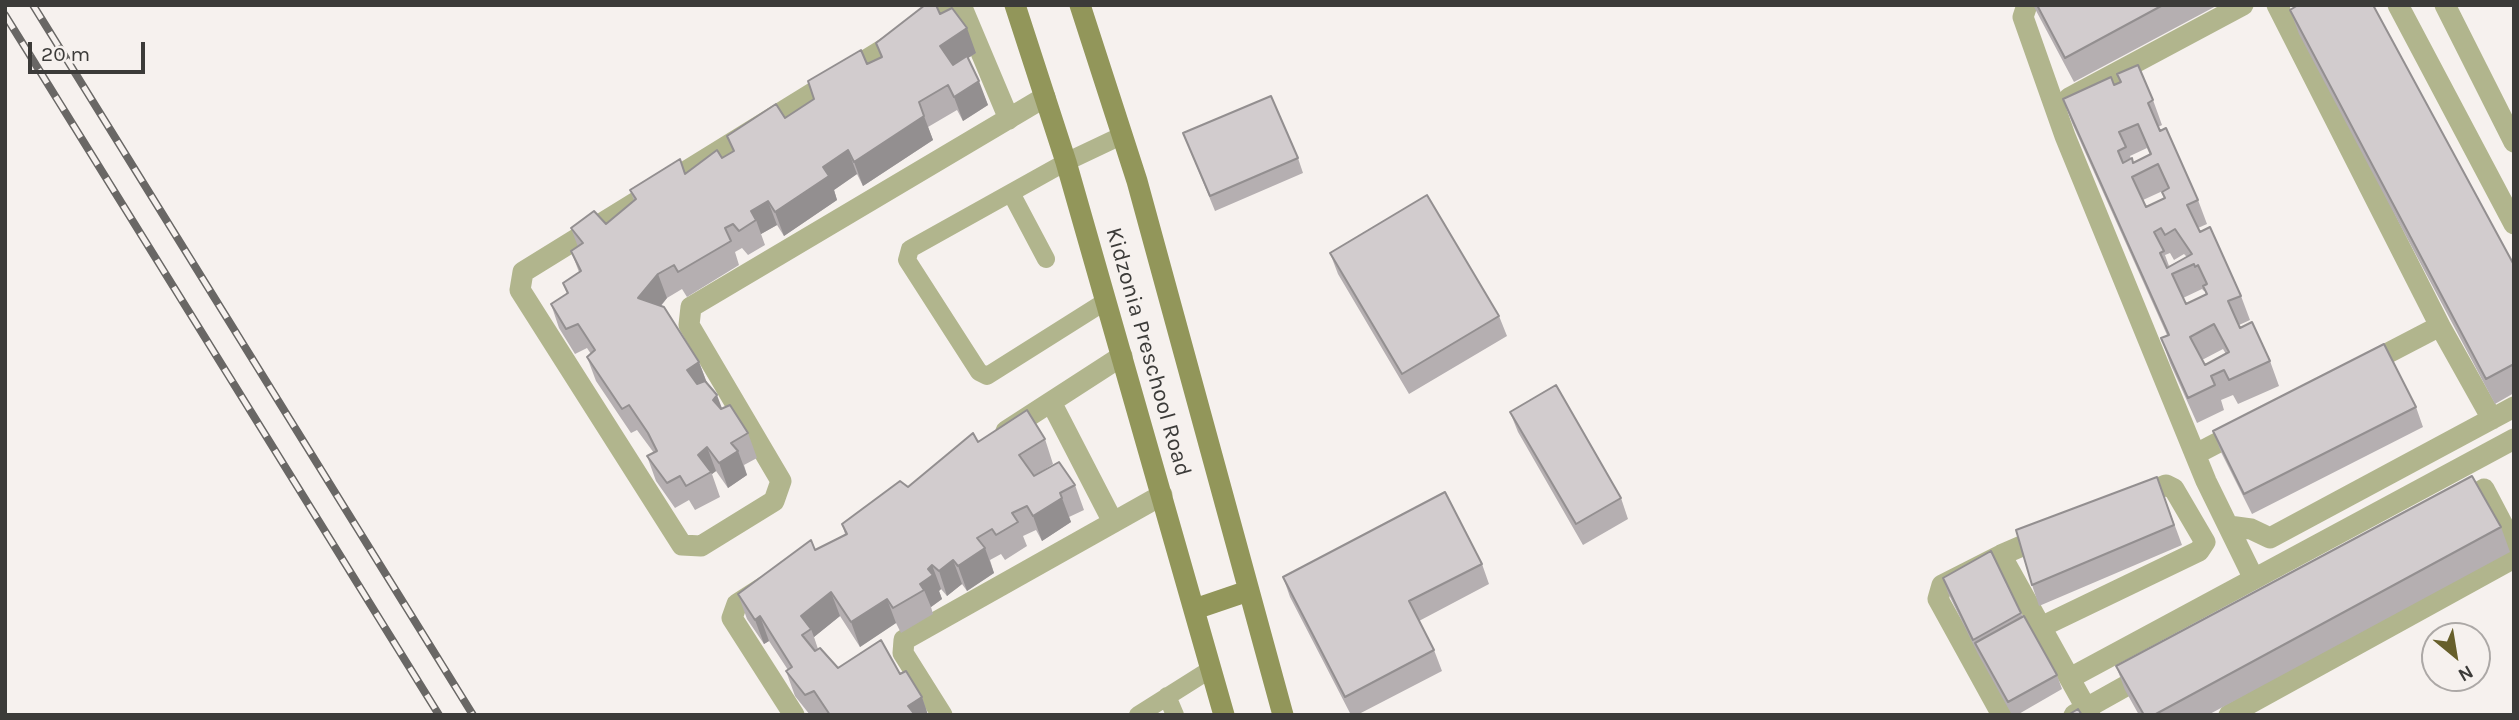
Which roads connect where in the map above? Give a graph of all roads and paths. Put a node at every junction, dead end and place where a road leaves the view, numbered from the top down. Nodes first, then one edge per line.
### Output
1 (955, 5) edge
2 (961, 5) edge
3 (1015, 5) edge
4 (1080, 5) edge
5 (2027, 5) edge
6 (2243, 5) edge
7 (2277, 5) edge
8 (2398, 5) edge
9 (2445, 5) edge
10 (1045, 97) junction
11 (2054, 106) junction
12 (1009, 119) junction
13 (1123, 135) junction
14 (2514, 142) edge
15 (1066, 162) junction
16 (1011, 193) junction
17 (2514, 224) edge
18 (1046, 258) dead end
19 (1106, 301) junction
20 (2440, 326) junction
21 (1122, 356) junction
22 (2342, 377) edge
23 (1051, 402) junction
24 (2514, 407) edge
25 (2492, 419) junction
26 (2257, 422) edge
27 (2514, 439) edge
28 (986, 444) edge
29 (2196, 454) junction
30 (2470, 462) junction
31 (2484, 489) junction
32 (1162, 495) junction
33 (2115, 506) edge
34 (2436, 516) edge
35 (1114, 522) junction
36 (2229, 526) junction
37 (2065, 528) edge
38 (2514, 546) edge
39 (2001, 555) junction
40 (2514, 558) edge
41 (782, 575) edge
42 (2254, 579) junction
43 (1248, 591) junction
44 (1195, 610) junction
45 (2041, 626) junction
46 (2171, 661) edge
47 (1211, 669) junction
48 (2070, 678) junction
49 (1167, 696) junction
50 (2083, 712) edge
51 (794, 715) edge
52 (942, 715) edge
53 (1138, 715) edge
54 (1175, 715) edge
55 (1224, 715) edge
56 (1283, 715) edge
57 (2002, 715) edge
58 (2229, 715) edge

1 - 12 street
2 - 12 street
3 - 10 street, Kidzonia Preschool Road
4 - 13 street, Kidzonia Preschool Road
5 - 11 street
6 - 11 street
7 - 20 street
8 - 17 street
9 - 14 street
10 - 12 street
10 - 15 street, Kidzonia Preschool Road
11 - 29 street
13 - 15 lane
13 - 43 street, Kidzonia Preschool Road
15 - 16 lane
15 - 19 street, Kidzonia Preschool Road
16 - 18 lane
16 - 19 lane
19 - 21 street, Kidzonia Preschool Road
20 - 22 street
20 - 25 street
21 - 23 street
21 - 32 street, Kidzonia Preschool Road
23 - 28 street
23 - 35 street
24 - 25 street
25 - 36 street
26 - 29 street
27 - 30 street
29 - 36 street
30 - 31 street
30 - 42 street
31 - 34 street
31 - 38 street
32 - 35 street
32 - 44 street, Kidzonia Preschool Road
33 - 45 street
35 - 52 street
36 - 42 street
37 - 39 street
39 - 45 street
39 - 57 street
40 - 58 street
41 - 51 street
42 - 48 street
43 - 44 street
43 - 56 street, Kidzonia Preschool Road
44 - 47 street, Kidzonia Preschool Road
45 - 48 street
46 - 50 street
47 - 49 lane
47 - 55 street, Kidzonia Preschool Road
48 - 50 street
49 - 53 lane
49 - 54 lane

